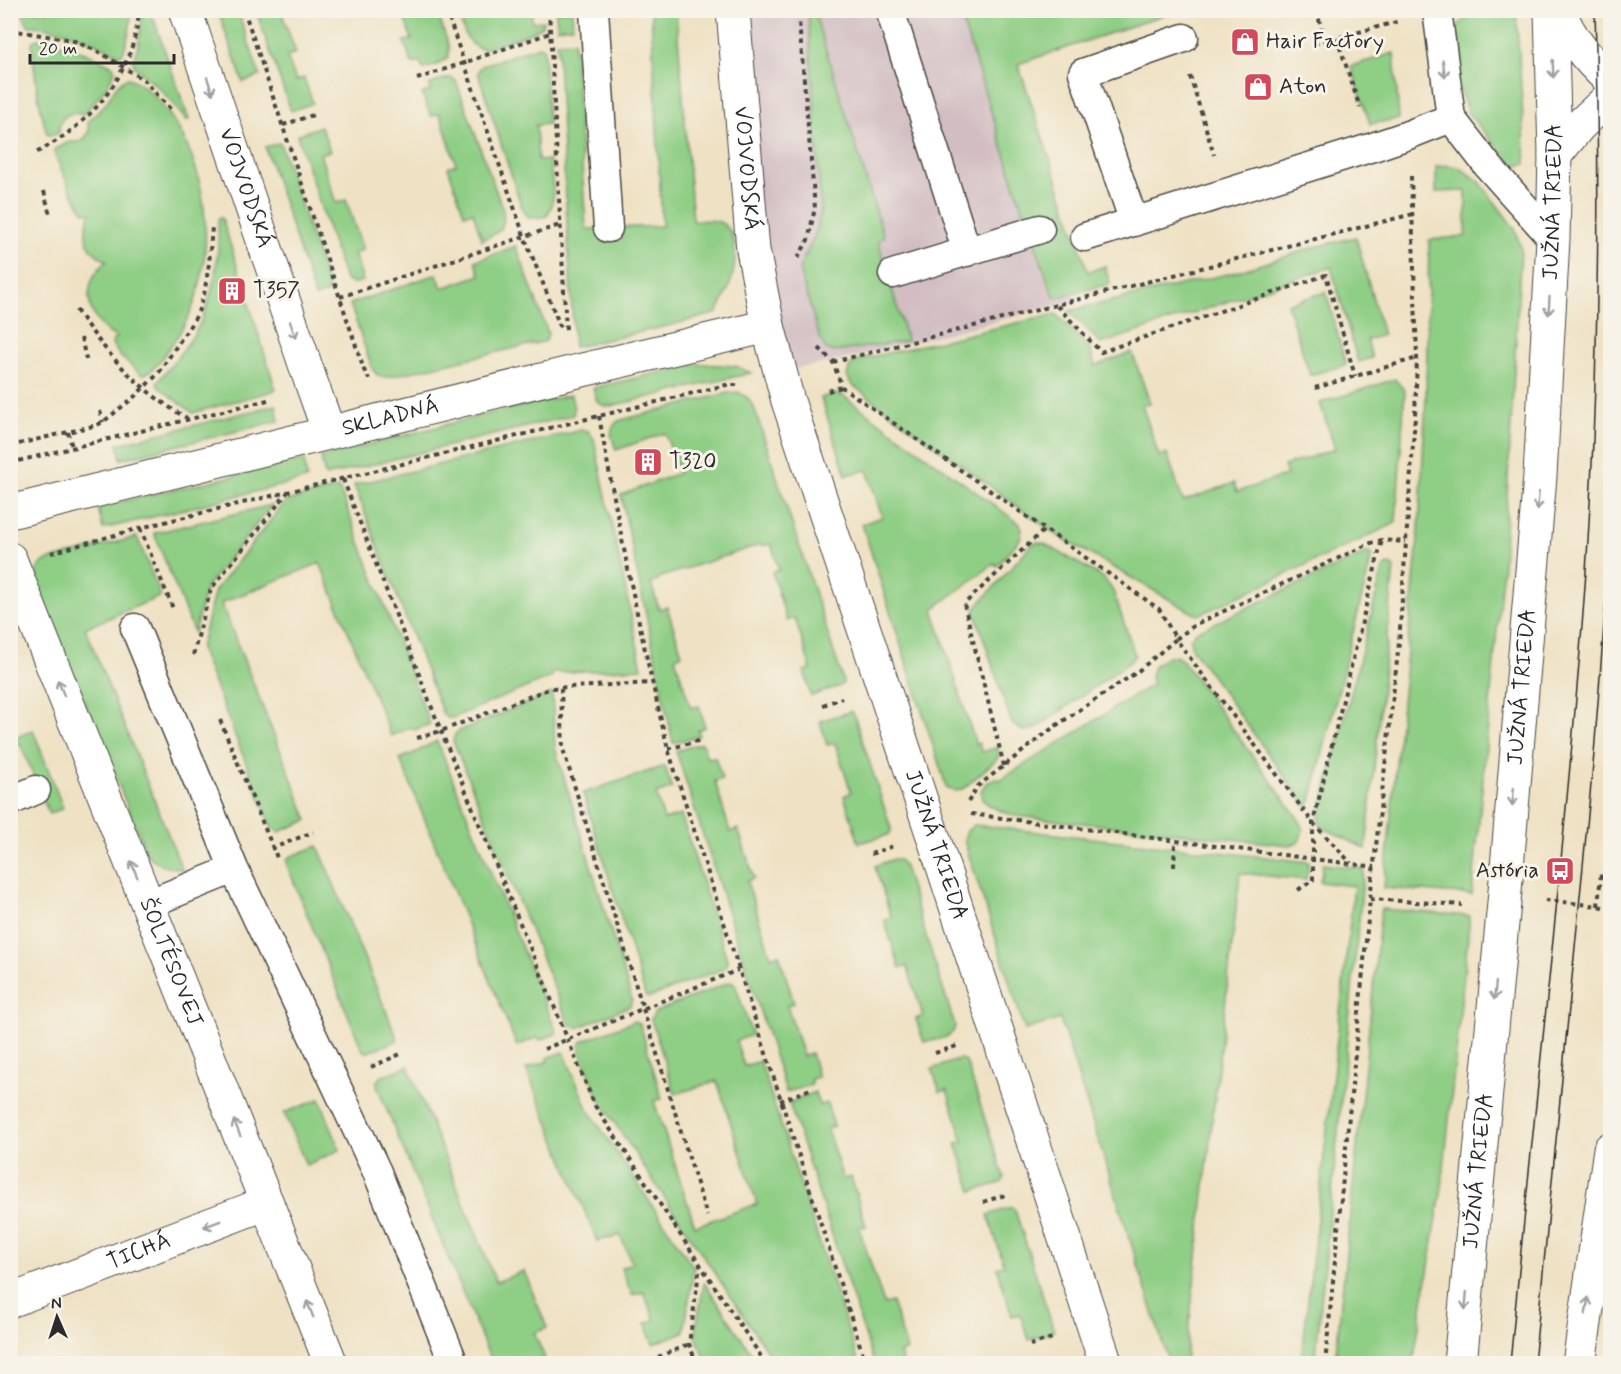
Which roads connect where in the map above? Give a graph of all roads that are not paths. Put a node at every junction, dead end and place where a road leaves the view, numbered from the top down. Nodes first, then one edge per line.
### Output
1 (185, 10) edge
2 (594, 10) edge
3 (733, 10) edge
4 (890, 10) edge
5 (1437, 10) edge
6 (1551, 10) edge
7 (1559, 10) edge
8 (1184, 38) dead end
9 (1611, 80) edge
10 (1611, 97) edge
11 (1451, 118) junction
12 (1555, 155) junction
13 (1134, 222) junction
14 (608, 228) dead end
15 (1040, 229) dead end
16 (1085, 237) dead end
17 (1552, 240) junction
18 (967, 252) junction
19 (892, 274) dead end
20 (768, 326) junction
21 (329, 432) junction
22 (10, 512) edge
23 (11, 561) edge
24 (135, 628) dead end
25 (234, 869) junction
26 (148, 904) junction
27 (1611, 1149) edge
28 (267, 1203) junction
29 (10, 1300) edge
30 (332, 1364) edge
31 (454, 1364) edge
32 (1106, 1364) edge
33 (1460, 1364) edge
34 (1579, 1364) edge

1 -> 21 street, VOJVODSKÁ
2 - 14 lane
3 - 20 street, VOJVODSKÁ
4 - 18 lane
5 -> 11 lane
6 -> 12 street, JUŽNÁ TRIEDA
7 - 9 street
8 - 13 lane
10 - 12 street
11 - 13 lane
11 - 17 lane
12 - 17 street, JUŽNÁ TRIEDA
13 - 16 lane
15 - 18 lane
17 -> 33 street, JUŽNÁ TRIEDA
18 - 19 lane
20 - 21 street, SKLADNÁ
20 - 32 street, JUŽNÁ TRIEDA
21 - 22 street, SKLADNÁ
26 -> 23 street, ŠOLTÉSOVEJ
24 - 25 lane
25 - 26 lane
25 - 31 lane
28 -> 26 street, ŠOLTÉSOVEJ
34 -> 27 street
28 -> 29 street, TICHÁ
30 -> 28 street, ŠOLTÉSOVEJ

